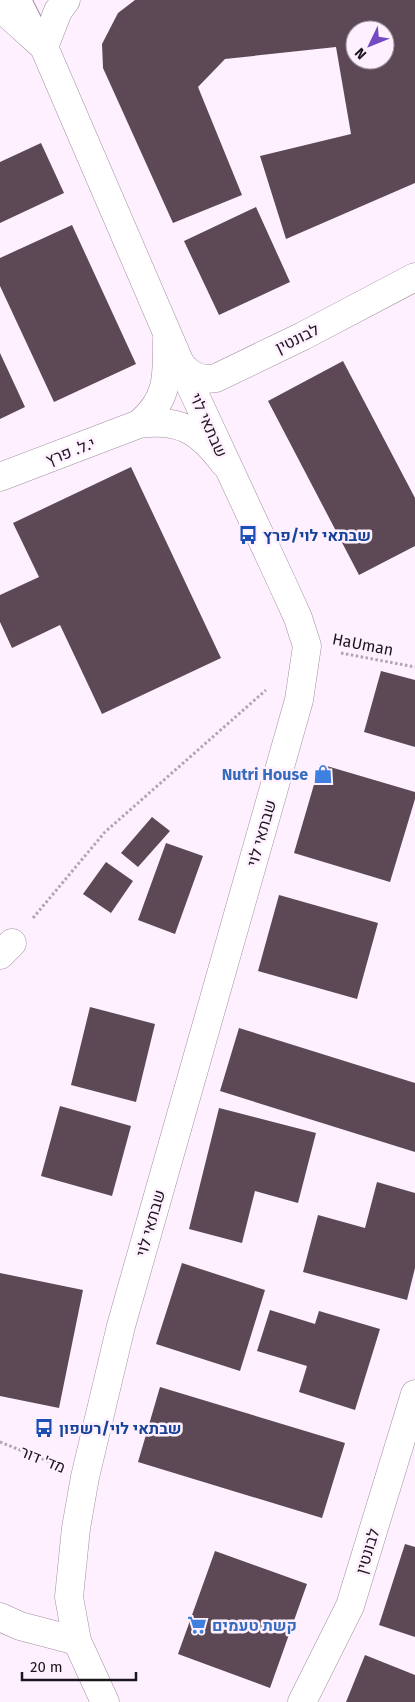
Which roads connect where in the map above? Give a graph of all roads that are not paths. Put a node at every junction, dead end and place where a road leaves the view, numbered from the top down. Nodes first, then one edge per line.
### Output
1 (21, 0) edge
2 (66, 0) edge
3 (0, 7) edge
4 (44, 47) junction
5 (415, 278) edge
6 (167, 334) junction
7 (180, 363) junction
8 (139, 424) junction
9 (228, 469) junction
10 (0, 477) edge
11 (415, 1394) edge
12 (0, 1618) edge
13 (77, 1641) junction
14 (105, 1702) edge
15 (302, 1702) edge

1 - 4 lane
2 - 4 street
3 - 4 street
4 - 6 street, שבתאי לוי
5 - 7 street, לבונטין
6 - 7 street, שבתאי לוי
6 - 8 street, י.ל. פרץ
7 - 9 street, שבתאי לוי
8 - 9 street, י.ל. פרץ
8 - 10 street, י.ל. פרץ
9 - 13 street, שבתאי לוי
11 - 15 street, לבונטין
12 - 13 street
13 - 14 street, שבתאי לוי

